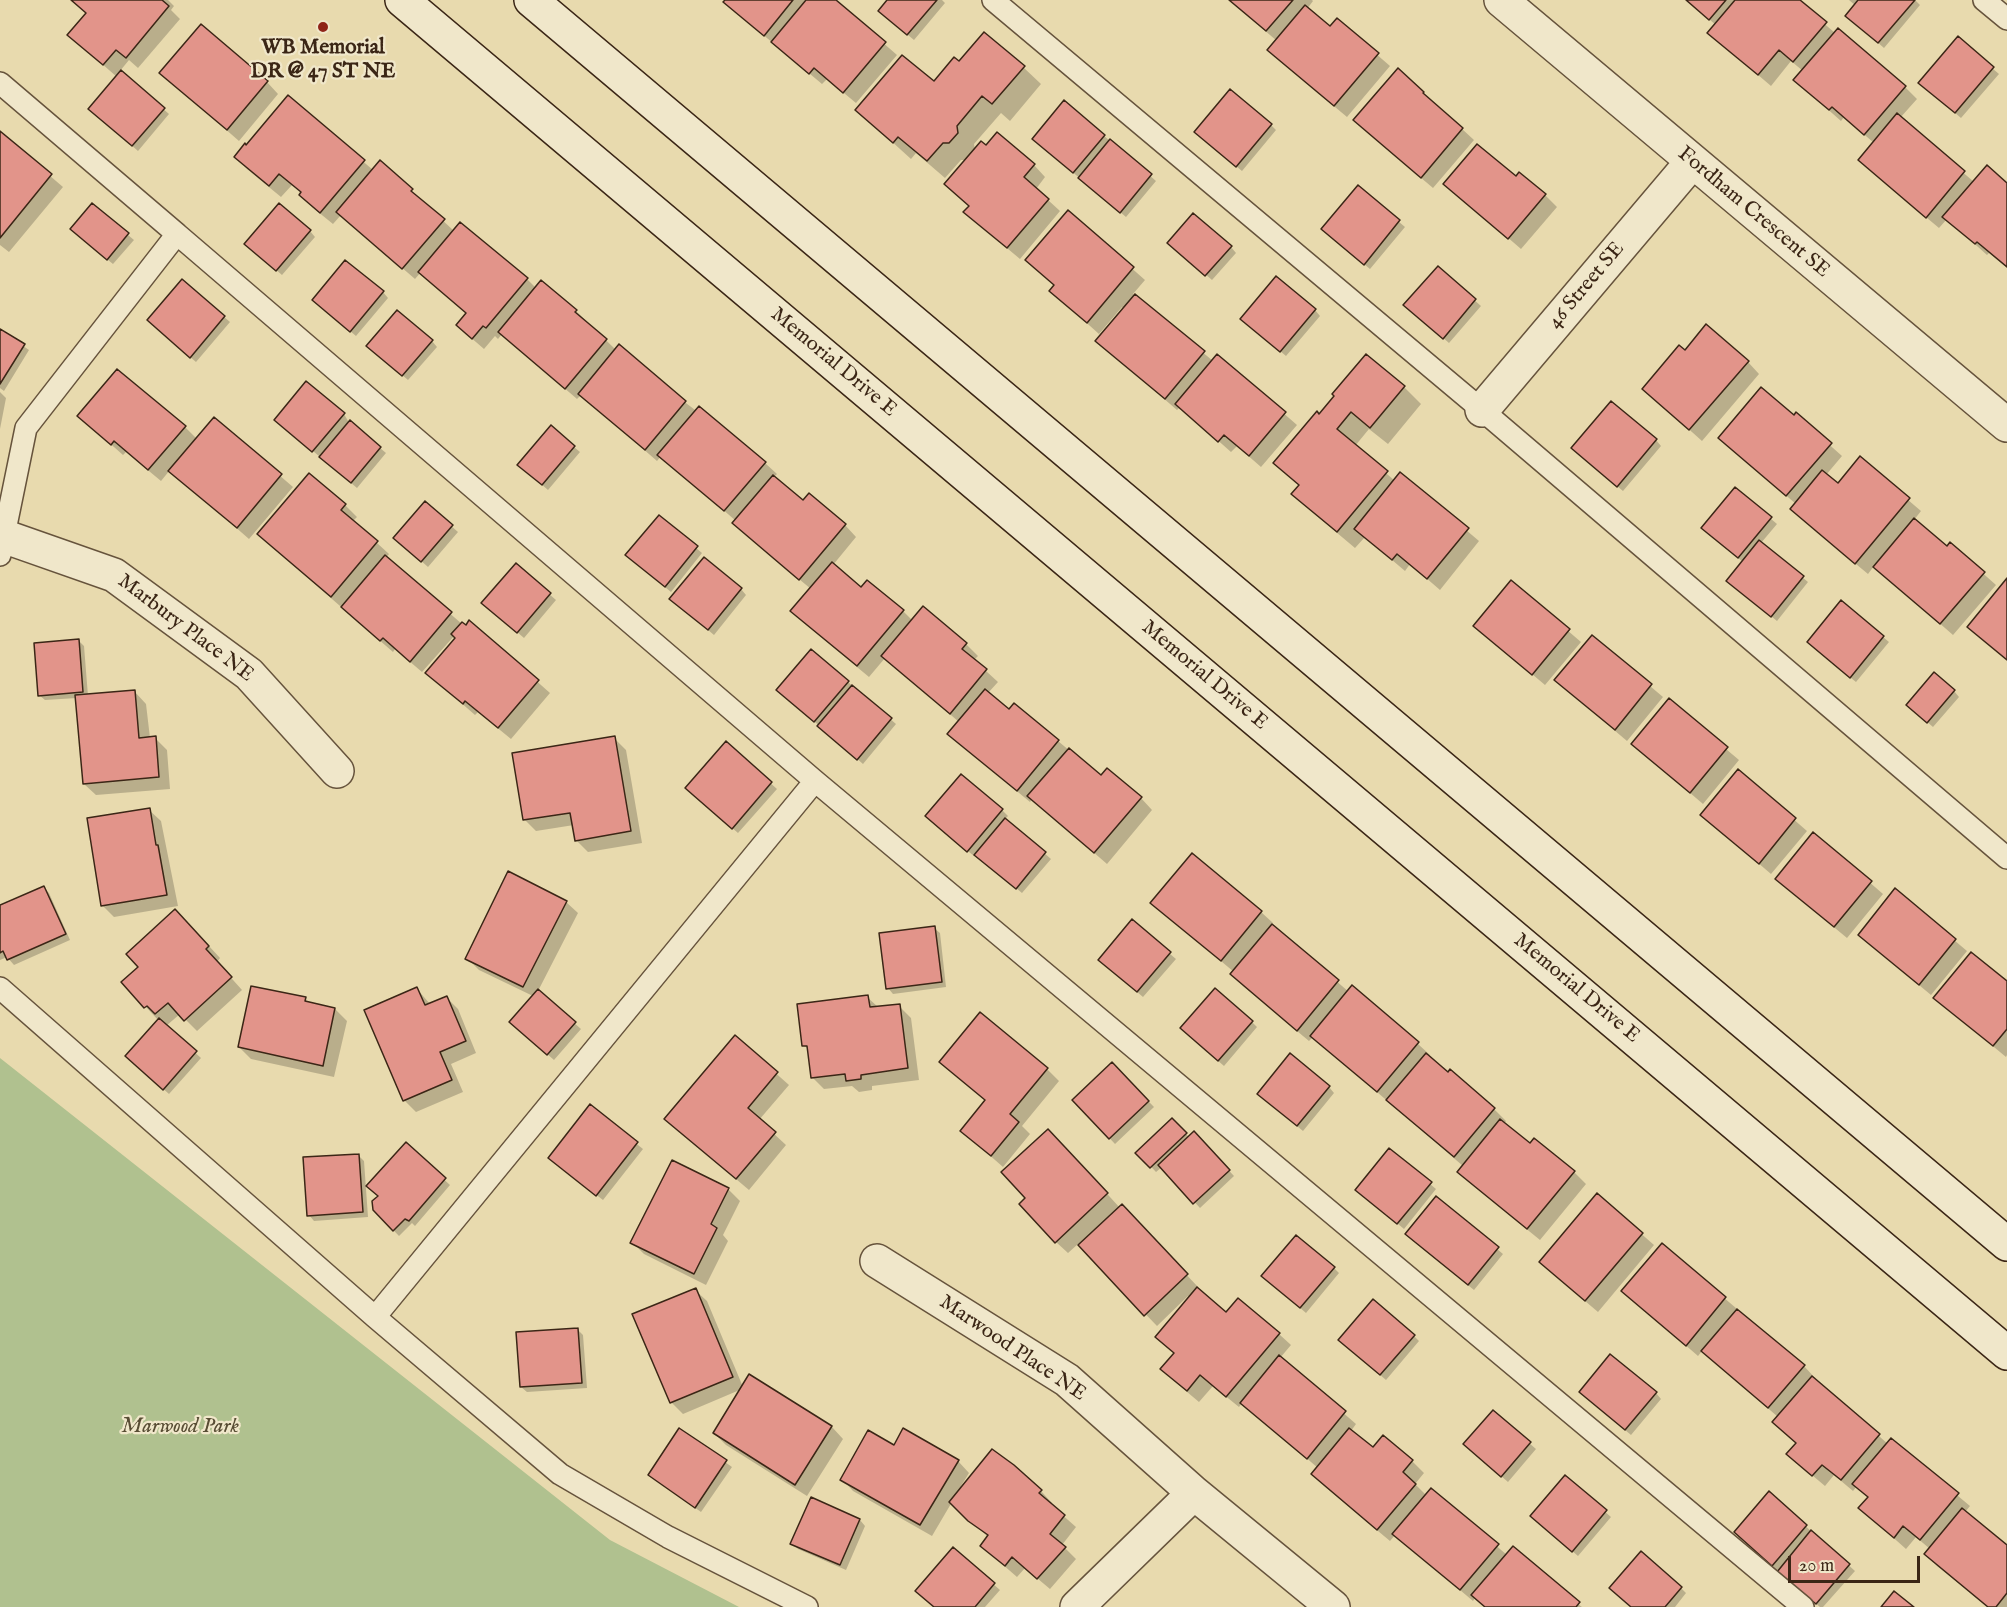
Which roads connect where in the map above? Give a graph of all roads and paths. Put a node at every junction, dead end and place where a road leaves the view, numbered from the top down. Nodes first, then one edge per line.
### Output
1 (402, 0) edge
2 (531, 0) edge
3 (993, 0) edge
4 (1501, 0) edge
5 (1984, 0) edge
6 (2007, 19) edge
7 (0, 83) edge
8 (1692, 162) junction
9 (177, 234) junction
10 (1482, 410) junction
11 (2007, 425) edge
12 (1, 542) edge
13 (337, 771) dead end
14 (815, 781) junction
15 (2007, 858) edge
16 (0, 988) edge
17 (2007, 1244) edge
18 (877, 1261) dead end
19 (375, 1317) junction
20 (2007, 1353) edge
21 (1194, 1493) junction
22 (807, 1607) edge
23 (1077, 1607) edge
24 (1333, 1607) edge
25 (1803, 1607) edge

1 - 20 main road, Memorial Drive E
2 - 17 main road
3 - 10 lane
4 - 8 main road, Fordham Crescent SE
5 - 6 lane
7 - 9 lane
8 - 10 main road, 46 Street SE
8 - 11 main road, Fordham Crescent SE
9 - 12 lane
9 - 14 lane
10 - 15 lane
12 - 13 main road, Marbury Place NE
14 - 19 lane
14 - 25 lane
16 - 19 lane
18 - 21 main road, Marwood Place NE
19 - 22 lane
21 - 23 main road
21 - 24 main road, Marwood Place NE

